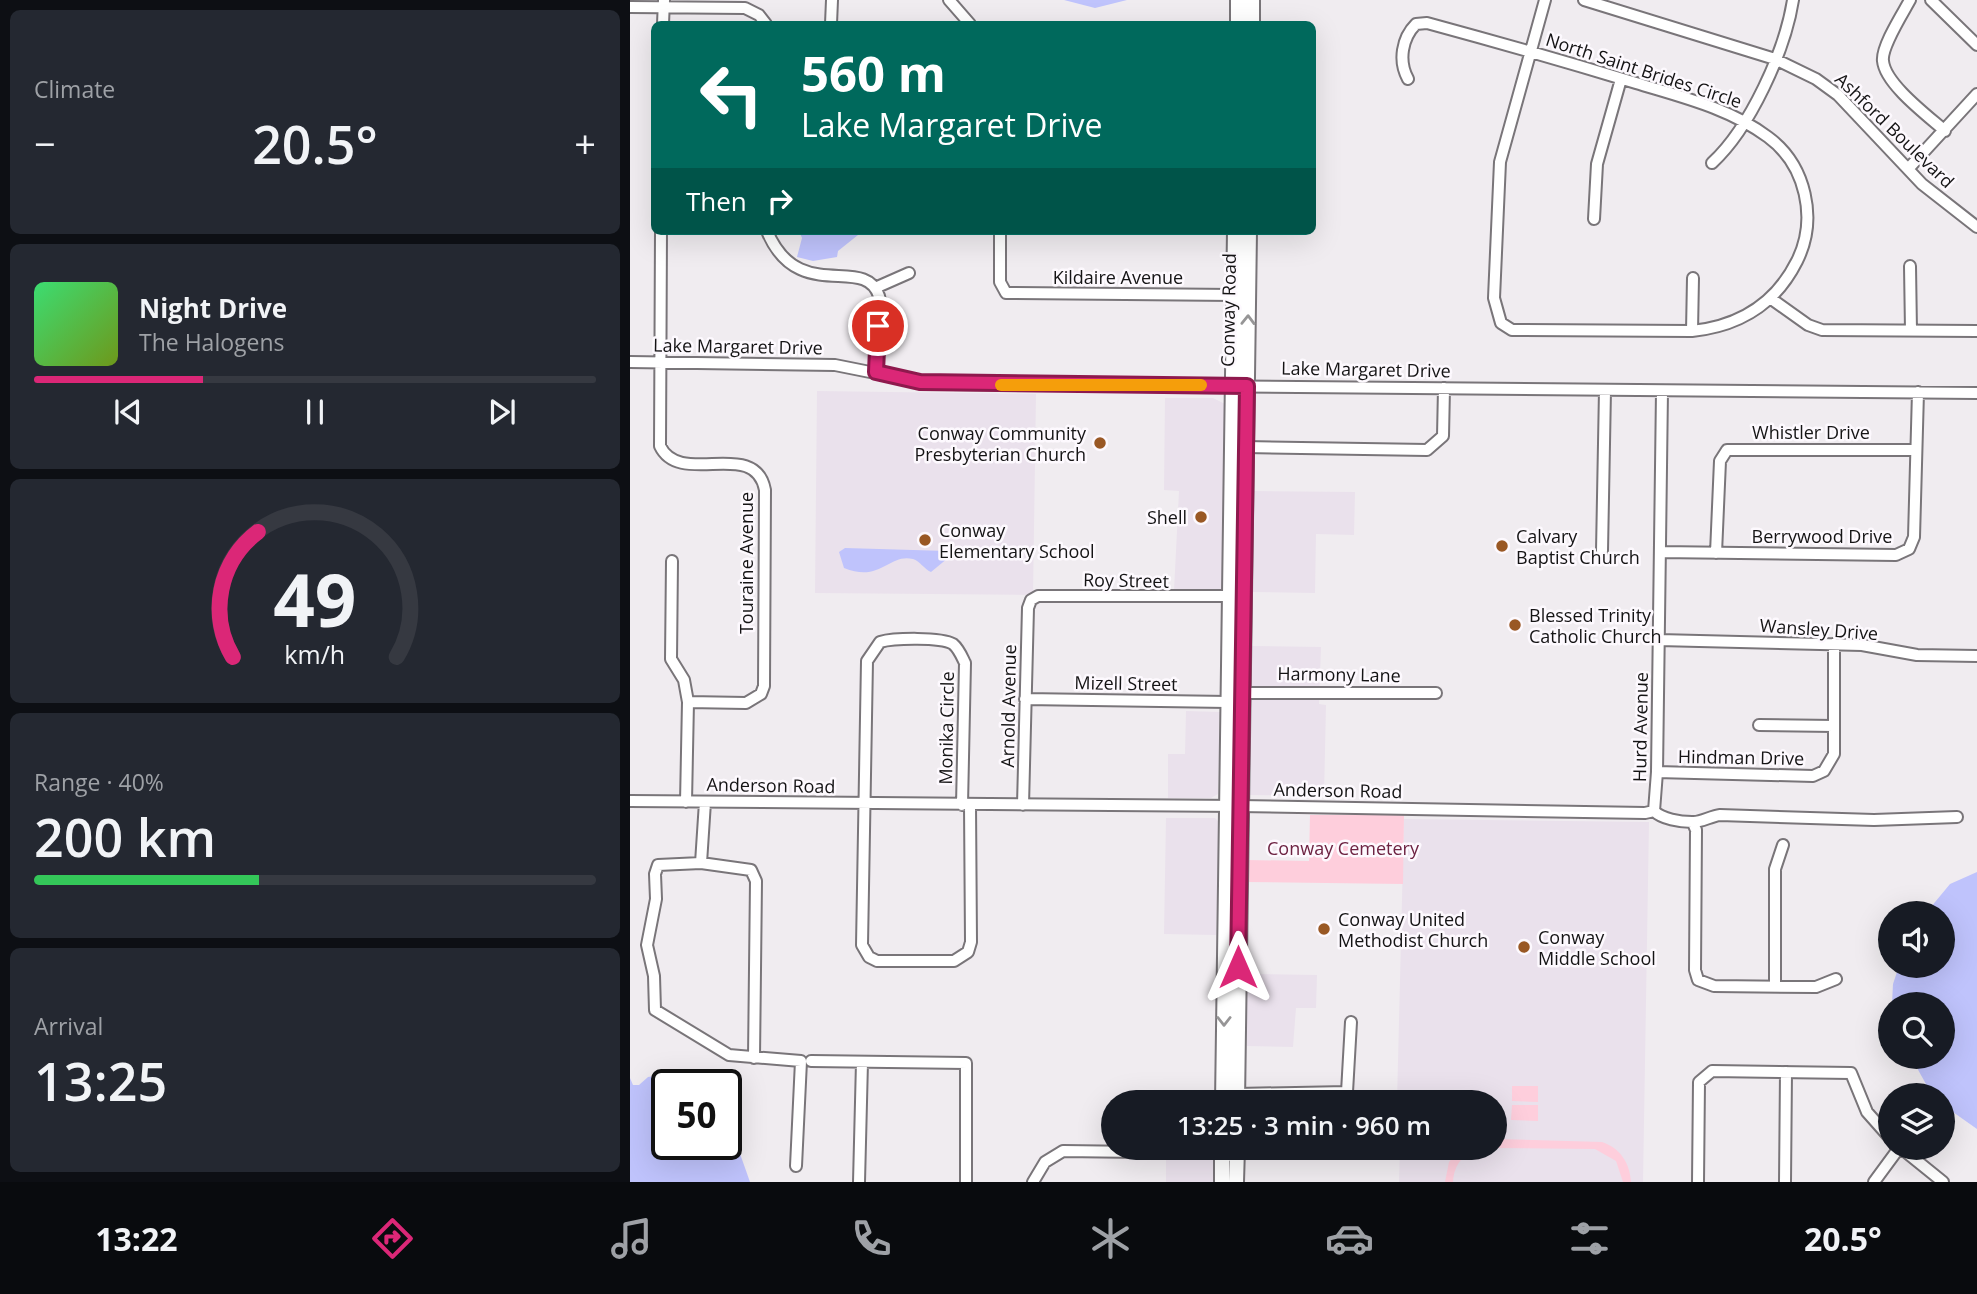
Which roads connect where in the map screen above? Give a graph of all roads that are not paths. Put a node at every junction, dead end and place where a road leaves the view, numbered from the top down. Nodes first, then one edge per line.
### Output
1 (832, 0) edge
2 (949, 0) edge
3 (1238, 0) edge
4 (1252, 0) edge
5 (1545, 0) edge
6 (1584, 0) edge
7 (1793, 0) edge
8 (1910, 0) edge
9 (1931, 0) edge
10 (664, 4) edge
11 (630, 7) edge
12 (764, 21) edge
13 (831, 21) edge
14 (967, 21) edge
15 (1238, 21) edge
16 (1252, 21) edge
17 (1977, 45) edge
18 (1530, 50) junction
19 (1775, 59) junction
20 (1408, 79) dead end
21 (1621, 79) junction
22 (1977, 94) edge
23 (1746, 122) junction
24 (1945, 131) junction
25 (1712, 163) dead end
26 (1908, 169) junction
27 (1594, 219) dead end
28 (1977, 227) edge
29 (660, 235) edge
30 (769, 235) edge
31 (1000, 235) edge
32 (1235, 235) edge
33 (1249, 235) edge
34 (1910, 266) dead end
35 (909, 273) dead end
36 (1693, 278) dead end
37 (874, 288) junction
38 (1234, 295) junction
39 (1770, 298) junction
40 (1692, 331) junction
41 (1911, 331) junction
42 (1977, 331) edge
43 (630, 362) edge
44 (660, 362) junction
45 (876, 372) junction
46 (1240, 386) junction
47 (1444, 388) junction
48 (1605, 390) junction
49 (1661, 391) junction
50 (1918, 392) junction
51 (1977, 393) edge
52 (1246, 447) junction
53 (1915, 450) junction
54 (1602, 551) dead end
55 (1660, 552) junction
56 (1716, 553) junction
57 (672, 561) dead end
58 (1230, 596) junction
59 (1028, 607) joint
60 (1659, 640) junction
61 (1834, 644) junction
62 (1977, 656) edge
63 (1229, 660) junction
64 (1242, 693) junction
65 (1436, 693) dead end
66 (1025, 699) junction
67 (688, 702) junction
68 (1228, 702) junction
69 (1759, 725) dead end
70 (1834, 726) junction
71 (1657, 772) junction
72 (630, 801) edge
73 (686, 802) junction
74 (705, 802) junction
75 (865, 804) junction
76 (966, 805) junction
77 (1023, 805) junction
78 (1232, 805) junction
79 (1654, 811) junction
80 (1956, 817) dead end
81 (1693, 823) junction
82 (1783, 845) dead end
83 (701, 863) junction
84 (1231, 961) junction
85 (1836, 979) dead end
86 (1775, 986) junction
87 (1351, 1022) dead end
88 (1224, 1048) junction
89 (754, 1058) junction
90 (806, 1061) junction
91 (862, 1062) junction
92 (1786, 1072) junction
93 (1223, 1090) edge
94 (1233, 1090) edge
95 (1237, 1090) edge
96 (1347, 1090) edge
97 (1878, 1124) edge
98 (1101, 1152) edge
99 (1227, 1160) edge
100 (1231, 1160) edge
101 (1891, 1160) edge
102 (1915, 1160) edge
103 (796, 1166) dead end
104 (859, 1182) edge
105 (966, 1182) edge
106 (1033, 1182) edge
107 (1222, 1182) edge
108 (1236, 1182) edge
109 (1698, 1182) edge
110 (1785, 1182) edge
111 (1874, 1182) edge
112 (1943, 1182) edge

1 - 13 street
2 - 14 street
3 - 15 main road
4 - 16 main road
5 - 18 street
6 - 19 street, Ashford Boulevard
7 - 19 street
8 - 24 street
9 - 17 street
10 - 11 street
10 - 12 street
18 - 20 street, North Saint Brides Circle
18 - 21 street, North Saint Brides Circle
18 - 40 street, North Saint Brides Circle
19 - 23 street
19 - 26 street, Ashford Boulevard
21 - 23 street, North Saint Brides Circle
21 - 27 street
22 - 24 street
23 - 25 street
23 - 39 street, North Saint Brides Circle
24 - 26 street
26 - 28 street, Ashford Boulevard
29 - 44 street, Touraine Avenue
30 - 37 street
31 - 38 street, Kildaire Avenue
32 - 38 main road, Conway Road
46 -> 33 main road, Conway Road
34 - 41 street
35 - 37 street
36 - 40 street
37 - 45 street
38 - 46 main road, Conway Road
39 - 40 street, North Saint Brides Circle
39 - 41 street
41 - 42 street
43 - 44 street, Lake Margaret Drive
44 - 45 street, Lake Margaret Drive
44 - 67 street, Touraine Avenue
45 - 46 street, Lake Margaret Drive
46 - 47 street, Lake Margaret Drive
46 - 52 main road, Conway Road
46 - 58 main road, Conway Road
47 - 48 street, Lake Margaret Drive
47 - 52 street
48 - 49 street, Lake Margaret Drive
48 - 54 street
49 - 50 street, Lake Margaret Drive
49 - 55 street, Hurd Avenue
50 - 51 street, Lake Margaret Drive
50 - 53 street, Berrywood Drive
52 - 64 main road, Conway Road
53 - 56 street, Whistler Drive
53 - 56 street, Berrywood Drive
55 - 56 street, Berrywood Drive
55 - 60 street, Hurd Avenue
57 - 67 street
58 - 59 street, Roy Street
58 - 63 main road, Conway Road
59 - 66 street, Arnold Avenue
60 - 61 street, Wansley Drive
60 - 71 street, Hurd Avenue
61 - 62 street, Wansley Drive
61 - 70 street
63 - 64 main road
63 - 68 main road, Conway Road
64 - 65 street, Harmony Lane
64 - 78 main road, Conway Road
66 - 68 street, Mizell Street
66 - 77 street, Arnold Avenue
67 - 73 street
68 - 78 main road, Conway Road
69 - 70 street
70 - 71 street, Hindman Drive
71 - 79 street, Hurd Avenue
72 - 73 street, Anderson Road
73 - 74 street, Anderson Road
74 - 75 street, Anderson Road
74 - 83 street
75 - 76 street, Anderson Road
75 - 76 street, Monika Circle
75 - 76 street
76 - 77 street, Anderson Road
77 - 78 street, Anderson Road
78 - 79 street, Anderson Road
78 - 84 main road, Conway Road
79 - 81 street, Anderson Road
80 - 81 street, Anderson Road
81 - 86 street
82 - 86 street
83 - 89 street
83 - 89 street
84 -> 88 main road, Conway Road
84 - 95 main road, Conway Road
85 - 86 street
87 - 96 street
88 - 93 main road, Conway Road
88 - 94 main road
89 - 90 street
90 - 91 street
90 - 103 street
91 - 104 street
91 - 105 street
92 - 97 street
92 - 109 street
92 - 110 street
98 - 106 street
99 - 107 main road
100 - 108 main road
101 - 111 street
102 - 112 street

